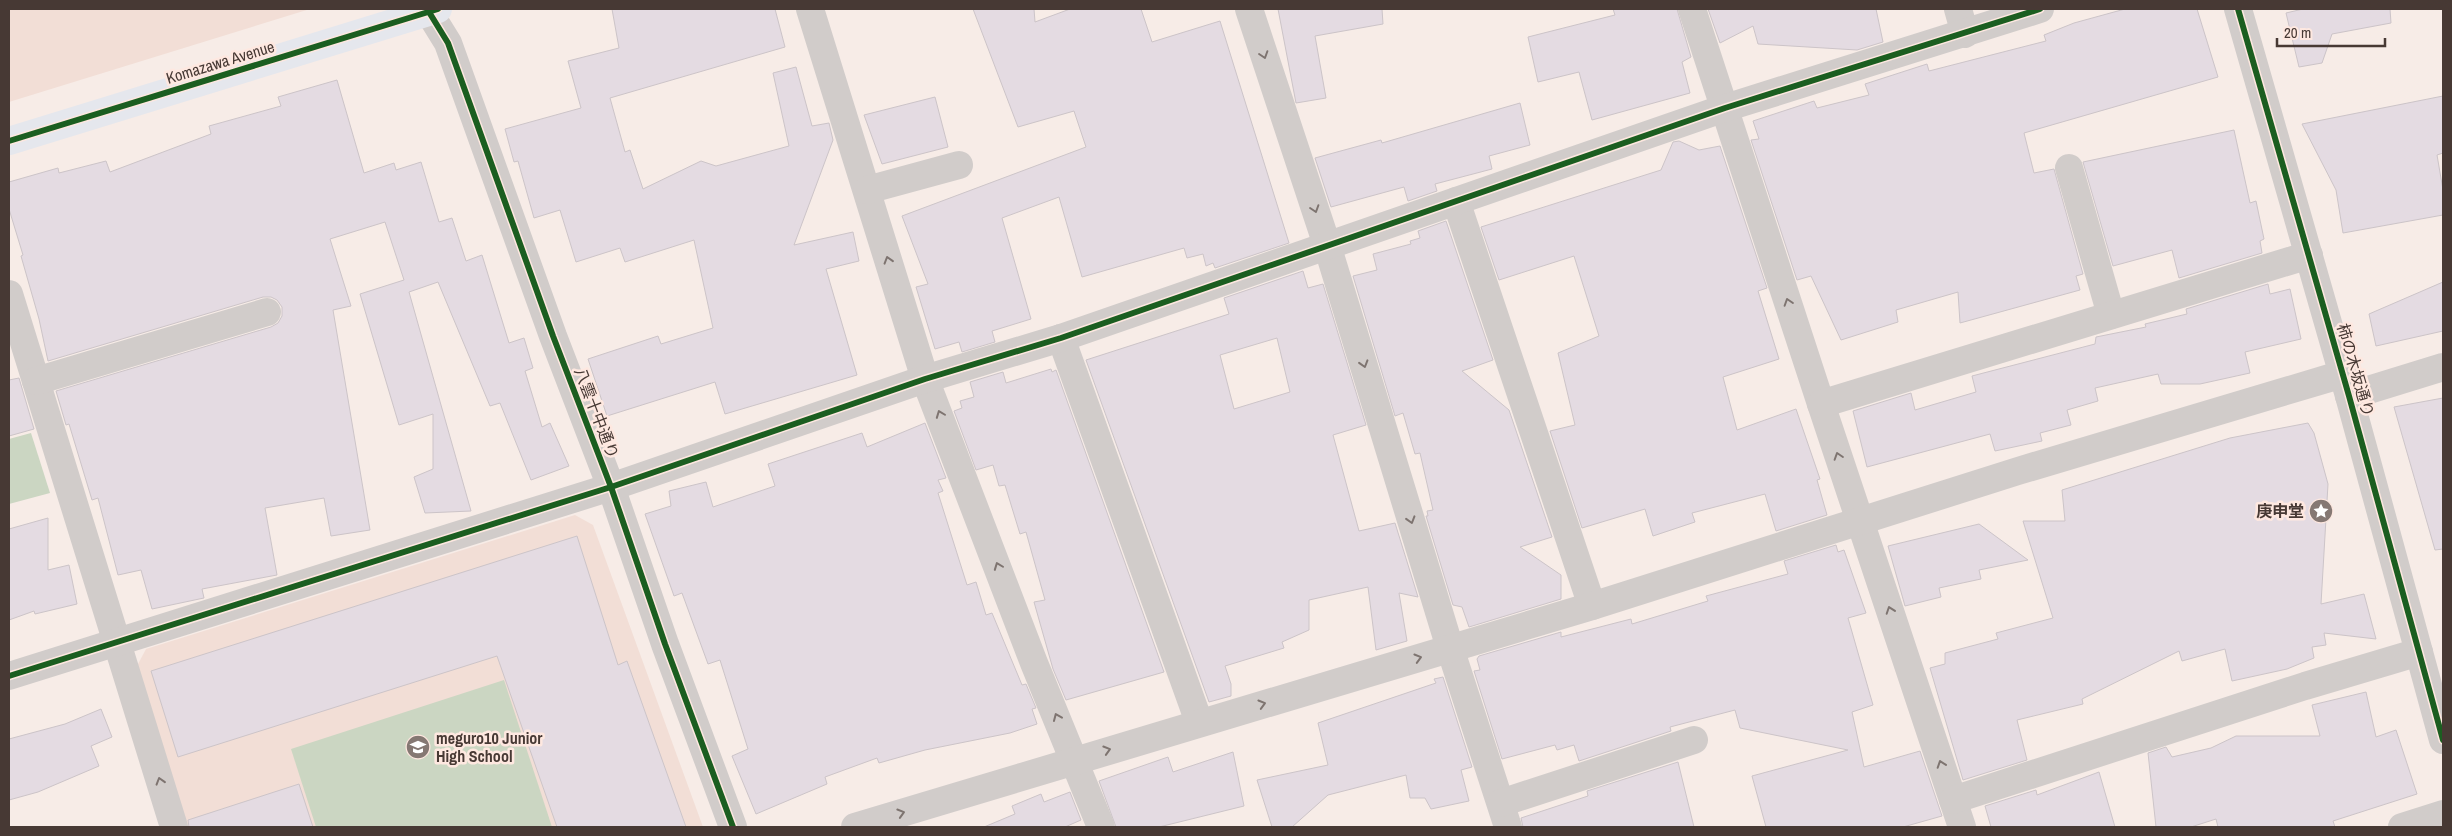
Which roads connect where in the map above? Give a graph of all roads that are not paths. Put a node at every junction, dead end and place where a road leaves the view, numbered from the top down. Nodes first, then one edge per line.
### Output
1 (810, 9) edge
2 (1249, 9) edge
3 (1692, 9) edge
4 (2040, 9) edge
5 (2238, 9) edge
6 (432, 10) edge
7 (1961, 21) edge
8 (1725, 108) junction
9 (9, 142) edge
10 (959, 165) dead end
11 (2069, 168) dead end
12 (867, 190) junction
13 (1456, 201) junction
14 (1328, 245) junction
15 (2309, 255) junction
16 (9, 294) edge
17 (267, 312) dead end
18 (2111, 315) junction
19 (1060, 338) junction
20 (24, 367) edge
21 (2443, 367) edge
22 (925, 380) junction
23 (2346, 385) junction
24 (1821, 404) junction
25 (611, 488) junction
26 (1860, 520) junction
27 (1592, 606) junction
28 (117, 642) junction
29 (1450, 648) junction
30 (2419, 652) junction
31 (9, 676) edge
32 (1199, 722) junction
33 (1694, 740) dead end
34 (2443, 740) edge
35 (1075, 760) junction
36 (1954, 800) junction
37 (2443, 814) edge
38 (1505, 815) edge
39 (174, 827) edge
40 (733, 827) edge
41 (854, 827) edge
42 (1101, 827) edge
43 (1962, 827) edge
44 (2402, 827) edge

1 - 12 street
2 -> 14 street
3 - 8 street
4 - 7 street
5 - 15 street, 柿の木坂通り
6 - 9 main road, Komazawa Avenue
6 - 25 street, 八雲十中通り
7 - 8 street
8 - 13 street
24 -> 8 street
10 - 12 street
11 - 18 street
22 -> 12 street
13 - 14 street
13 - 27 street
14 - 19 street
14 -> 29 street
15 - 18 street
15 - 23 street, 柿の木坂通り
16 - 20 street
17 - 20 street
18 - 24 street
19 - 22 street
19 - 32 street
20 - 28 street
21 - 23 street
22 - 25 street
35 -> 22 street
23 - 26 street
23 - 30 street, 柿の木坂通り
26 -> 24 street
25 - 28 street
25 - 40 street, 八雲十中通り
26 - 27 street
36 -> 26 street
27 - 29 street
28 - 31 street
39 -> 28 street
32 -> 29 street
29 - 38 street
30 - 34 street, 柿の木坂通り
30 - 36 street
35 -> 32 street
33 - 38 street
41 -> 35 street
35 - 42 street
36 - 43 street
37 - 44 street

